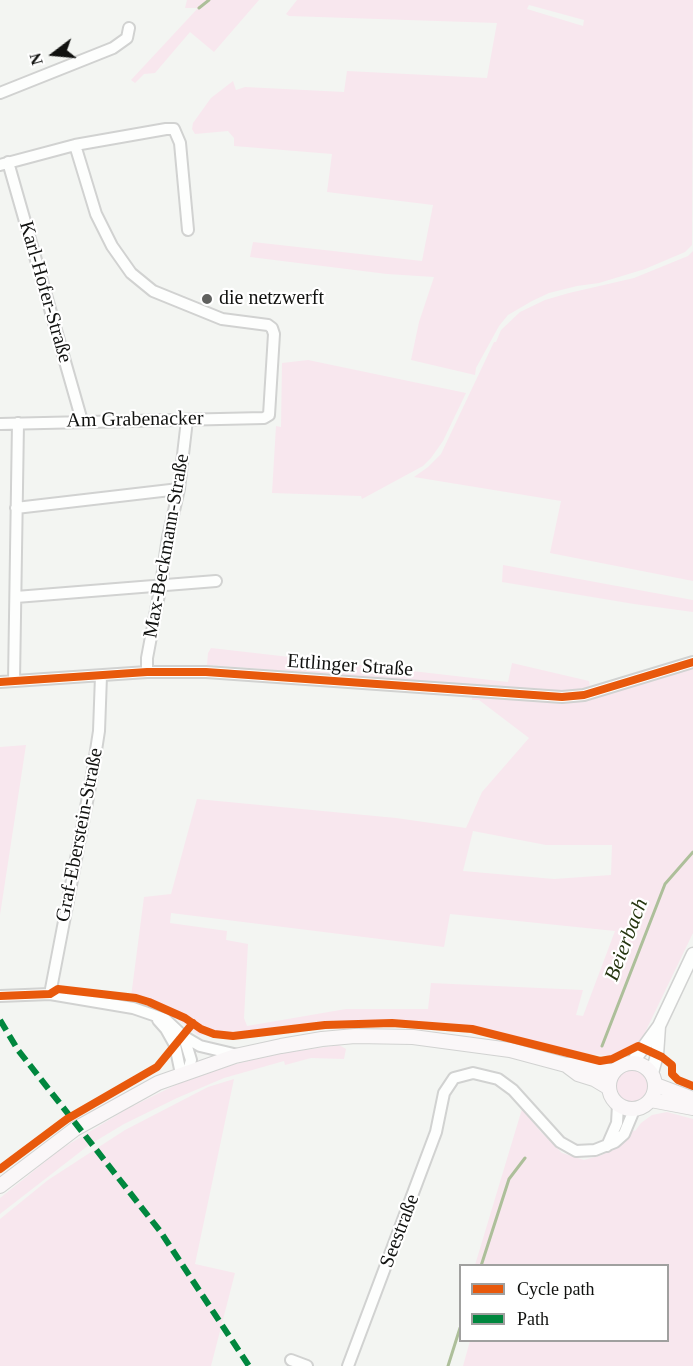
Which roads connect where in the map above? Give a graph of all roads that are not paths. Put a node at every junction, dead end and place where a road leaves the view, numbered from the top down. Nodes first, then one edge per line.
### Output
1 (129, 28) dead end
2 (0, 93) edge
3 (75, 145) junction
4 (4, 164) edge
5 (188, 230) dead end
6 (187, 420) junction
7 (82, 421) junction
8 (18, 423) junction
9 (0, 424) edge
10 (178, 489) junction
11 (16, 508) junction
12 (216, 581) dead end
13 (161, 584) junction
14 (16, 597) junction
15 (693, 662) edge
16 (147, 672) junction
17 (101, 676) junction
18 (14, 681) junction
19 (0, 682) edge
20 (693, 954) edge
21 (50, 994) junction
22 (0, 996) edge
23 (151, 1014) junction
24 (659, 1026) junction
25 (184, 1037) junction
26 (240, 1055) junction
27 (632, 1063) junction
28 (566, 1065) junction
29 (614, 1072) junction
30 (184, 1073) junction
31 (654, 1079) junction
32 (609, 1088) junction
33 (693, 1099) edge
34 (651, 1100) junction
35 (618, 1105) junction
36 (693, 1108) edge
37 (634, 1110) junction
38 (606, 1146) junction
39 (0, 1186) edge
40 (291, 1360) dead end
41 (307, 1366) edge
42 (348, 1366) edge

1 - 2 street
3 - 4 street
3 - 5 street
3 - 6 street, Am Grabenacker
4 - 7 street, Karl-Hofer-Straße
6 - 7 street, Am Grabenacker
6 - 10 street, Max-Beckmann-Straße
7 - 8 street, Am Grabenacker
8 - 9 street, Am Grabenacker
8 - 11 street
10 - 11 street
10 - 13 street, Max-Beckmann-Straße
11 - 14 street
12 - 13 street
13 - 14 street
13 - 16 street, Max-Beckmann-Straße
14 - 18 street
15 - 16 street, Ettlinger Straße
16 - 17 street, Ettlinger Straße
17 - 18 street, Ettlinger Straße
17 - 21 street, Graf-Eberstein-Straße
18 - 19 street, Ettlinger Straße
20 - 24 street
21 - 22 street
21 - 23 street
23 - 25 street
23 - 30 street
24 - 27 street
24 - 31 street
25 - 26 street
25 - 30 street
26 - 28 main road
26 - 30 main road
27 - 29 main road
27 - 31 main road
28 - 29 main road
28 - 32 main road
29 - 32 main road
30 - 39 main road
31 - 33 main road
31 - 34 main road
32 - 35 main road
34 - 36 main road
34 - 37 main road
35 - 37 main road
35 - 38 street
37 - 38 street
38 - 42 street, Seestraße
40 - 41 street

